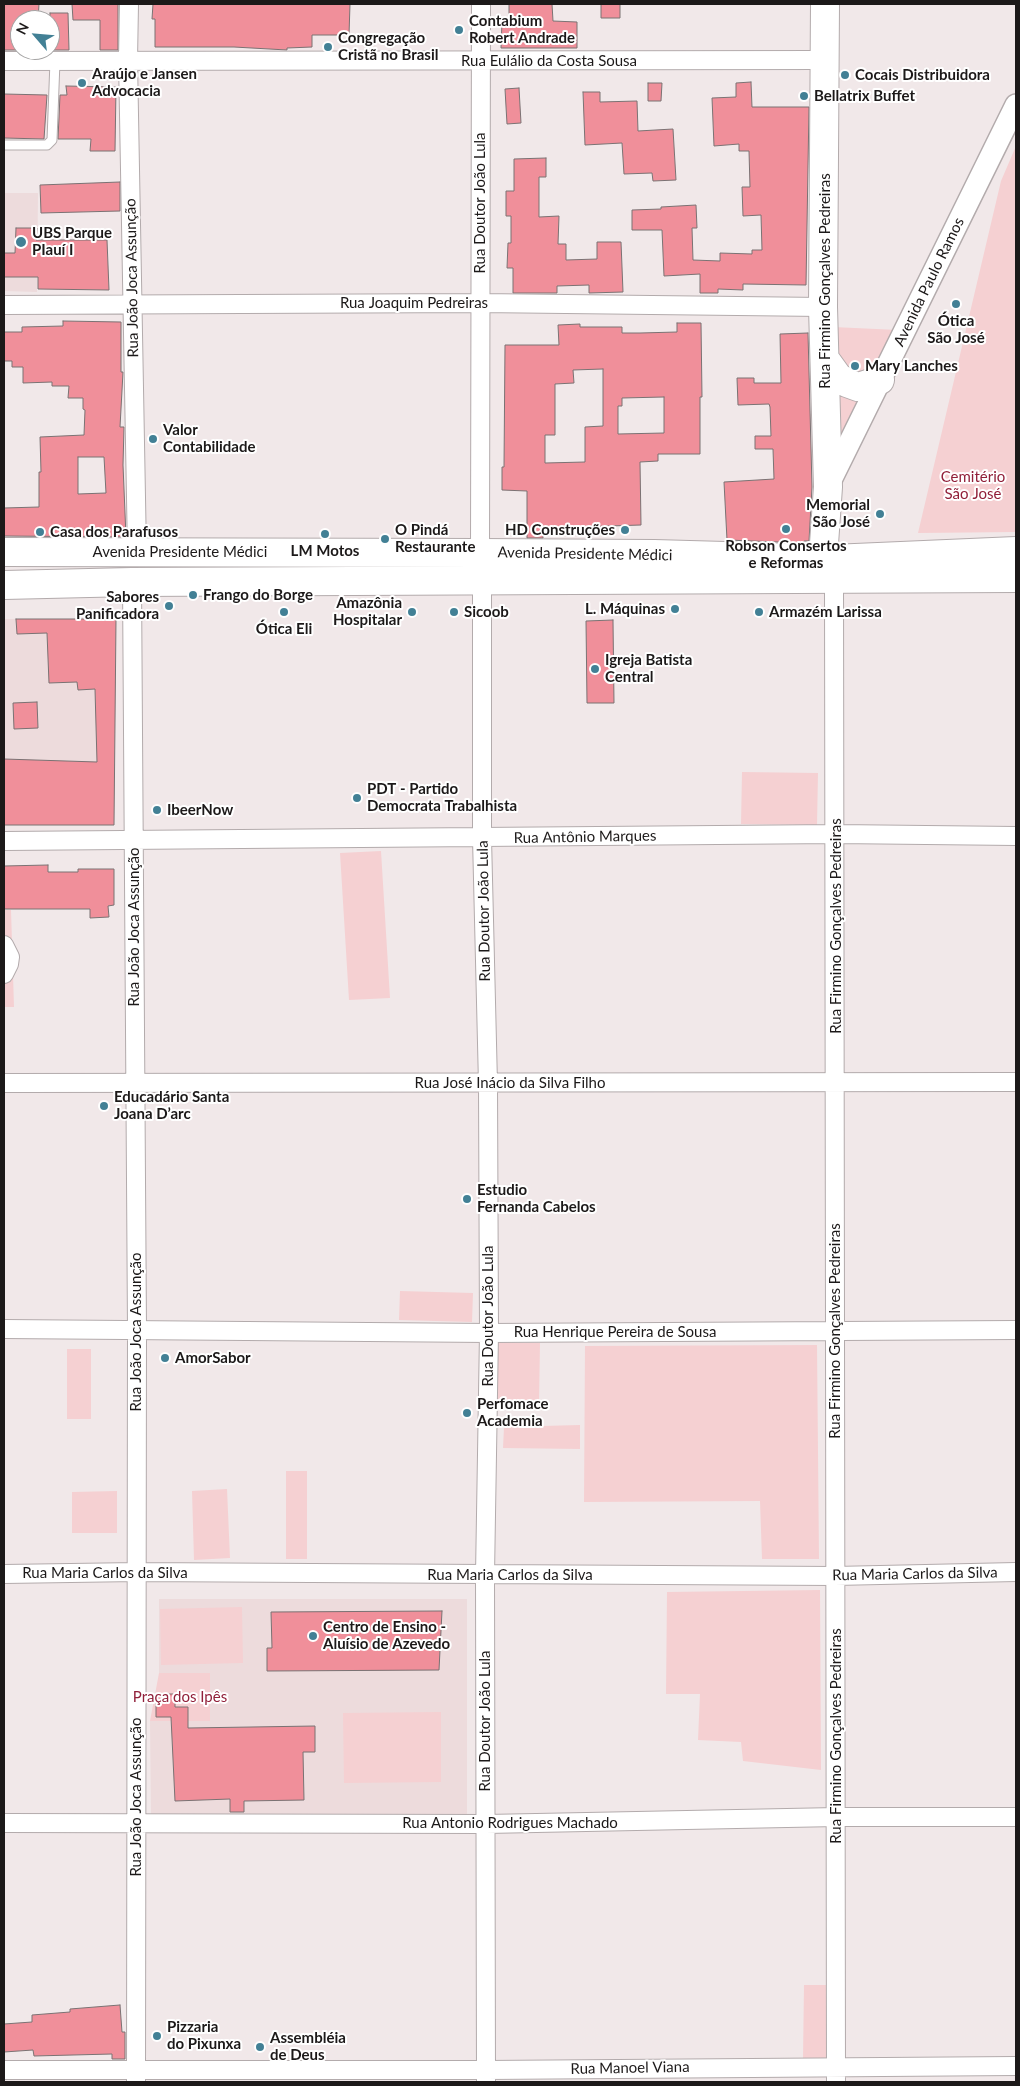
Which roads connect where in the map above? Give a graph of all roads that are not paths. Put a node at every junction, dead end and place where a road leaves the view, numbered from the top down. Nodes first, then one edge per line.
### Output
1 (129, 4) edge
2 (481, 4) edge
3 (825, 4) edge
4 (128, 60) junction
5 (825, 60) junction
6 (4, 61) edge
7 (55, 61) junction
8 (481, 61) junction
9 (1016, 105) edge
10 (4, 145) edge
11 (480, 303) junction
12 (132, 304) junction
13 (4, 305) edge
14 (824, 307) junction
15 (825, 360) junction
16 (880, 380) junction
17 (828, 487) junction
18 (1016, 551) edge
19 (4, 552) edge
20 (137, 552) junction
21 (480, 553) junction
22 (654, 566) junction
23 (829, 569) junction
24 (1016, 578) edge
25 (482, 580) junction
26 (132, 582) junction
27 (4, 585) edge
28 (836, 834) junction
29 (1016, 836) edge
30 (482, 838) junction
31 (133, 840) junction
32 (4, 841) edge
33 (4, 945) edge
34 (4, 974) edge
35 (1016, 1082) edge
36 (4, 1083) edge
37 (135, 1083) junction
38 (836, 1083) junction
39 (488, 1084) junction
40 (4, 1329) edge
41 (137, 1329) junction
42 (834, 1330) junction
43 (1016, 1330) edge
44 (489, 1332) junction
45 (137, 1572) junction
46 (1016, 1572) edge
47 (4, 1574) edge
48 (485, 1575) junction
49 (835, 1576) junction
50 (837, 1817) junction
51 (1016, 1817) edge
52 (4, 1823) edge
53 (136, 1823) junction
54 (486, 1824) junction
55 (1016, 2066) edge
56 (4, 2070) edge
57 (836, 2074) edge
58 (136, 2076) edge
59 (486, 2076) edge

1 - 4 street, Rua João Joca Assunção
2 - 8 street, Rua Doutor João Lula
3 - 5 main road, Rua Firmino Gonçalves Pedreiras
4 - 7 street, Rua Eulálio da Costa Sousa
4 - 8 street, Rua Eulálio da Costa Sousa
4 - 12 street, Rua João Joca Assunção
5 - 8 street, Rua Eulálio da Costa Sousa
5 - 14 main road, Rua Firmino Gonçalves Pedreiras
6 - 7 street, Rua Eulálio da Costa Sousa
7 - 10 lane
8 - 11 street, Rua Doutor João Lula
9 - 16 street, Avenida Paulo Ramos
11 - 12 street, Rua Joaquim Pedreiras
11 - 14 street, Rua Joaquim Pedreiras
11 - 21 street, Rua Doutor João Lula
12 - 13 street, Rua Joaquim Pedreiras
12 - 20 street, Rua João Joca Assunção
14 - 15 main road, Rua Firmino Gonçalves Pedreiras
15 - 16 main road
15 - 17 main road, Rua Firmino Gonçalves Pedreiras
16 - 17 street, Avenida Paulo Ramos
17 - 23 main road, Rua Firmino Gonçalves Pedreiras
18 - 23 main road, Avenida Presidente Médici
19 - 20 main road, Avenida Presidente Médici
20 - 21 main road, Avenida Presidente Médici
21 - 22 main road, Avenida Presidente Médici
22 - 23 main road, Avenida Presidente Médici
22 - 25 main road, Avenida Presidente Médici
23 - 24 main road, Avenida Presidente Médici
23 - 28 street, Rua Firmino Gonçalves Pedreiras
25 - 26 main road, Avenida Presidente Médici
25 - 30 street, Rua Doutor João Lula
26 - 27 main road, Avenida Presidente Médici
26 - 31 street, Rua João Joca Assunção
28 - 29 street, Rua Antônio Marques
28 - 30 street, Rua Antônio Marques
28 - 38 street, Rua Firmino Gonçalves Pedreiras
30 - 31 street, Rua Antônio Marques
30 - 39 street, Rua Doutor João Lula
31 - 32 street, Rua Antônio Marques
31 - 37 street, Rua João Joca Assunção
33 - 34 street
35 - 38 street, Rua José Inácio da Silva Filho
36 - 37 street, Rua José Inácio da Silva Filho
37 - 39 street, Rua José Inácio da Silva Filho
37 - 41 street, Rua João Joca Assunção
38 - 39 street, Rua José Inácio da Silva Filho
38 - 42 street, Rua Firmino Gonçalves Pedreiras
39 - 44 street, Rua Doutor João Lula
40 - 41 street, Rua Henrique Pereira de Sousa
41 - 44 street, Rua Henrique Pereira de Sousa
41 - 45 street, Rua João Joca Assunção
42 - 43 street, Rua Henrique Pereira de Sousa
42 - 44 street, Rua Henrique Pereira de Sousa
42 - 49 street, Rua Firmino Gonçalves Pedreiras
44 - 48 street, Rua Doutor João Lula
45 - 47 street, Rua Maria Carlos da Silva
45 - 48 street, Rua Maria Carlos da Silva
45 - 53 street, Rua João Joca Assunção
46 - 49 street, Rua Maria Carlos da Silva
48 - 49 street, Rua Maria Carlos da Silva
48 - 54 street, Rua Doutor João Lula
49 - 50 street, Rua Firmino Gonçalves Pedreiras
50 - 51 street, Rua Antonio Rodrigues Machado
50 - 54 street, Rua Antonio Rodrigues Machado
50 - 57 street, Rua Firmino Gonçalves Pedreiras
52 - 53 street, Rua Antonio Rodrigues Machado
53 - 54 street, Rua Antonio Rodrigues Machado
53 - 58 street, Rua João Joca Assunção
54 - 59 street, Rua Doutor João Lula
55 - 57 street, Rua Manoel Viana
56 - 58 street, Rua Manoel Viana
57 - 59 street, Rua Manoel Viana
58 - 59 street, Rua Manoel Viana

